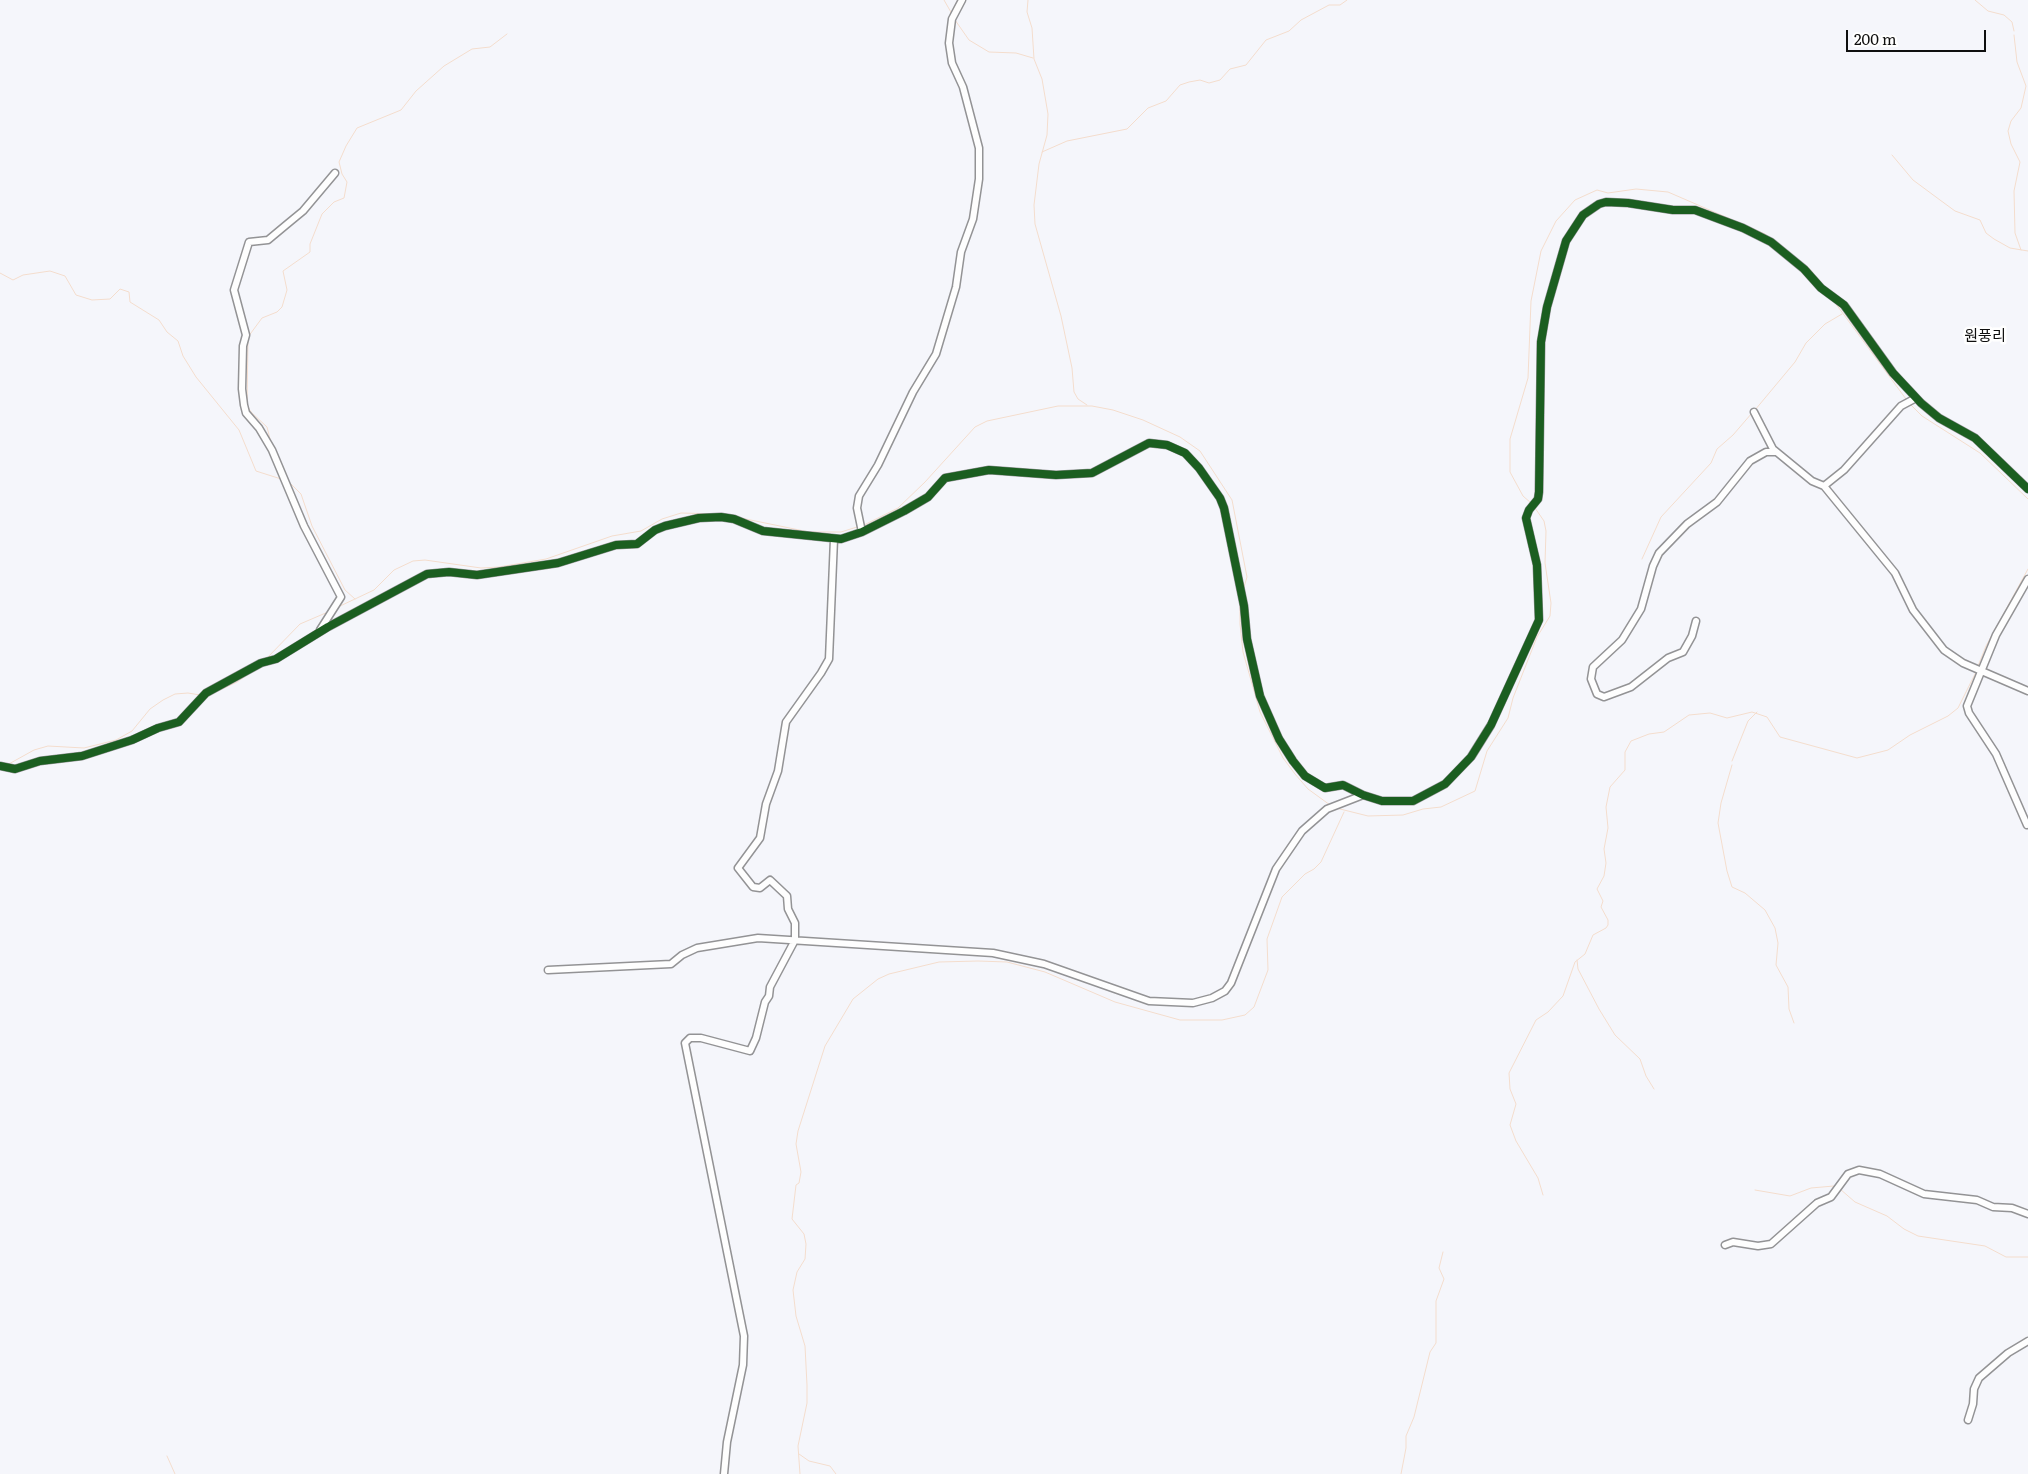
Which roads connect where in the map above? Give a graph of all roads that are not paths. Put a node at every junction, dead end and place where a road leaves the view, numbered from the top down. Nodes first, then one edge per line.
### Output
1 (962, 0) edge
2 (335, 173) dead end
3 (1916, 398) junction
4 (1754, 412) dead end
5 (1776, 452) junction
6 (1824, 486) junction
7 (2028, 489) edge
8 (862, 532) junction
9 (834, 539) junction
10 (2028, 579) edge
11 (1696, 621) dead end
12 (320, 632) junction
13 (1982, 672) junction
14 (2028, 691) edge
15 (0, 766) edge
16 (1363, 795) junction
17 (2028, 826) edge
18 (795, 940) junction
19 (548, 970) dead end
20 (2028, 1214) edge
21 (1725, 1246) dead end
22 (2028, 1341) edge
23 (1968, 1420) dead end
24 (724, 1474) edge

1 - 8 street
2 - 12 street
3 - 6 street
3 - 7 street
3 - 16 street
4 - 5 street
5 - 6 street
5 - 11 street
6 - 13 street
8 - 9 street
8 - 16 street
9 - 12 street
9 - 18 street
10 - 13 street
12 - 15 street
13 - 14 street
13 - 17 street
16 - 18 street
18 - 19 street
18 - 24 street
20 - 21 street
22 - 23 street

